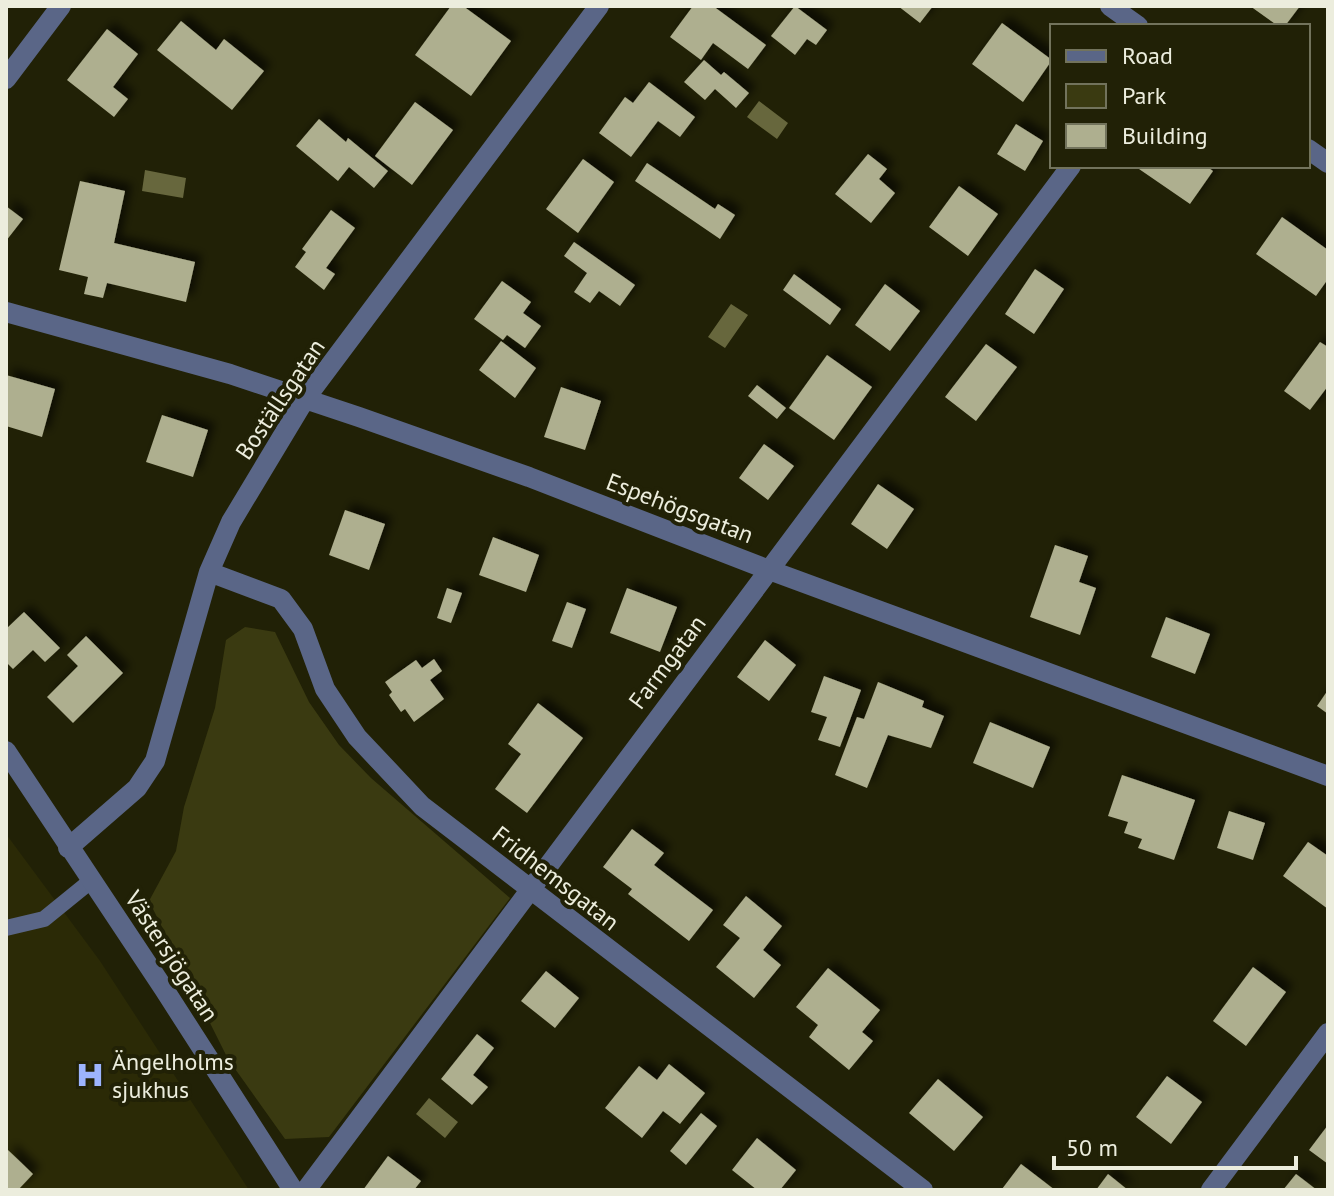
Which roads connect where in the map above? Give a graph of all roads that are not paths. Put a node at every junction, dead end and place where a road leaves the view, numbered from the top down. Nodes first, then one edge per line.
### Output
1 (61, 6) edge
2 (599, 6) edge
3 (1110, 6) edge
4 (1135, 24) edge
5 (6, 79) edge
6 (1070, 168) edge
7 (6, 312) edge
8 (305, 399) junction
9 (769, 570) junction
10 (209, 572) junction
11 (6, 751) edge
12 (1328, 776) edge
13 (68, 848) junction
14 (92, 880) junction
15 (529, 890) junction
16 (6, 928) edge
17 (1328, 1033) edge
18 (293, 1190) edge
19 (306, 1190) edge
20 (923, 1190) edge
21 (1211, 1190) edge

1 - 5 street
2 - 8 street, Boställsgatan
3 - 4 street
6 - 9 street, Farmgatan
7 - 8 street, Espehögsgatan
8 - 9 street, Espehögsgatan
8 - 10 street, Boställsgatan
9 - 12 street, Espehögsgatan
9 - 15 street, Farmgatan
10 - 13 street, Boställsgatan
10 - 15 street, Fridhemsgatan
11 - 13 street, Västersjögatan
13 - 14 street, Västersjögatan
14 - 16 lane
14 - 18 street, Västersjögatan
15 - 19 street, Farmgatan
15 - 20 street, Fridhemsgatan
17 - 21 street

